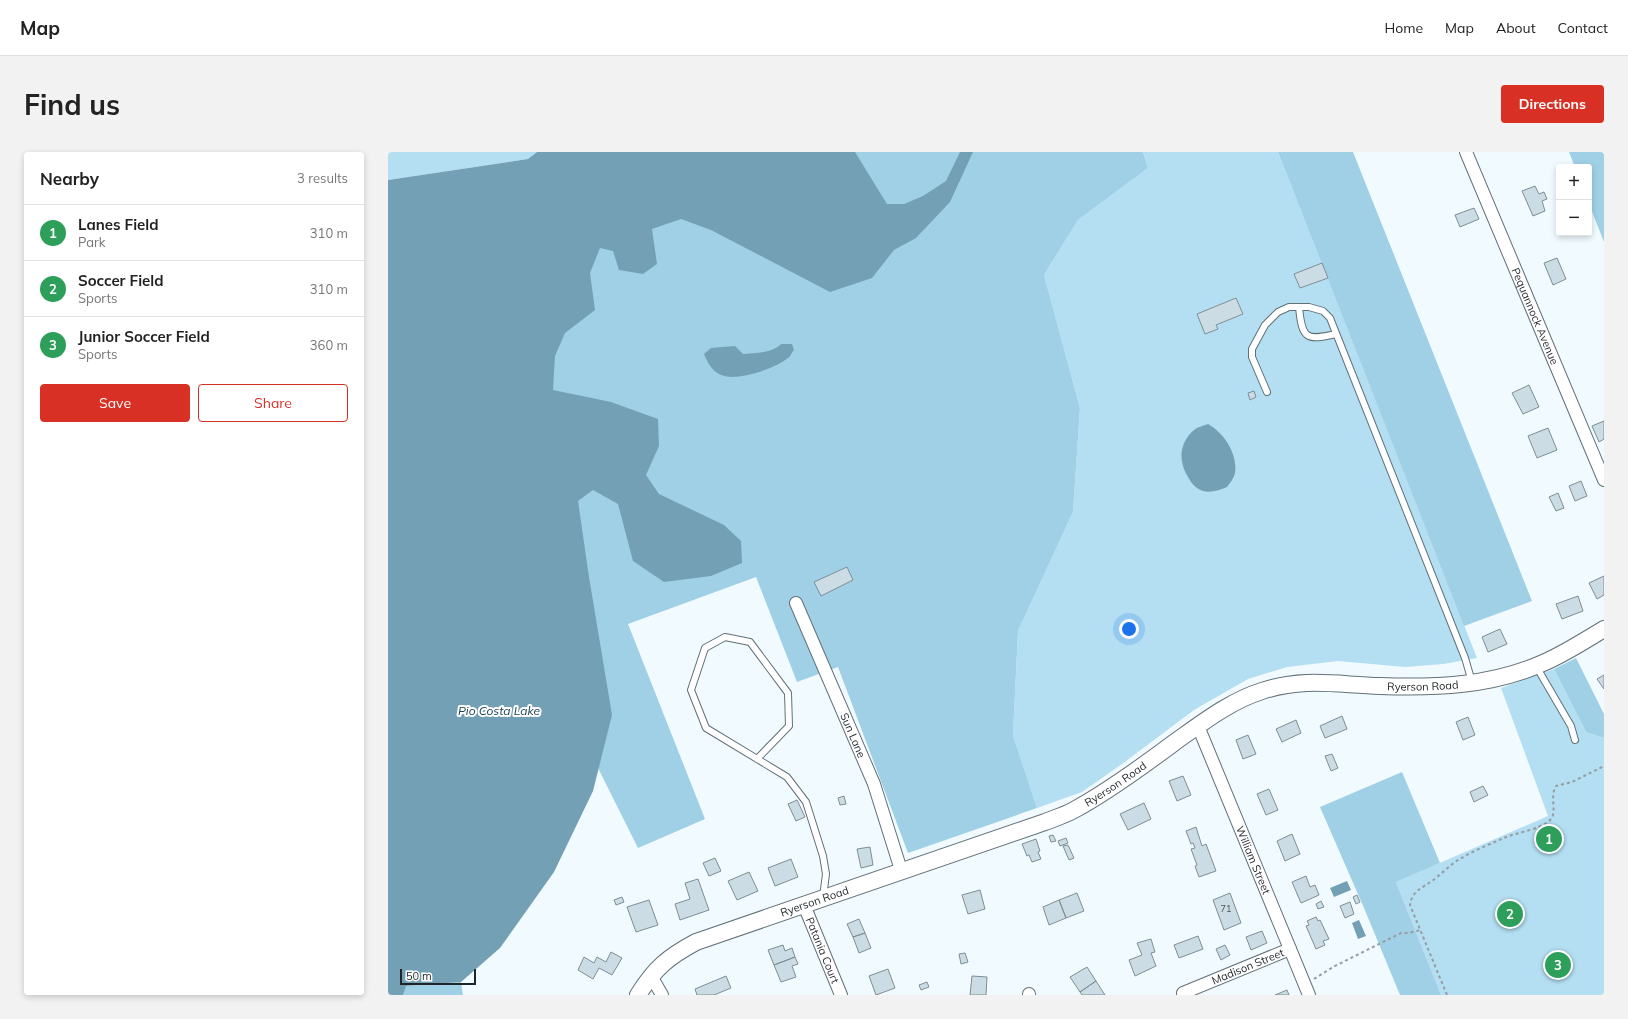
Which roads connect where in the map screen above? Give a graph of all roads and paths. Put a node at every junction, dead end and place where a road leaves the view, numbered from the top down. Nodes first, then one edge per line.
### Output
1 (1466, 152) edge
2 (1299, 307) junction
3 (1336, 334) junction
4 (1267, 392) dead end
5 (1600, 458) edge
6 (1604, 480) edge
7 (796, 603) dead end
8 (1604, 629) edge
9 (1536, 666) junction
10 (1472, 683) junction
11 (1198, 726) junction
12 (1575, 740) dead end
13 (757, 759) junction
14 (1604, 766) edge
15 (902, 870) junction
16 (822, 899) junction
17 (804, 906) junction
18 (1421, 930) junction
19 (1290, 949) junction
20 (651, 976) junction
21 (1314, 980) dead end
22 (1183, 993) dead end
23 (638, 995) edge
24 (662, 995) edge
25 (841, 995) edge
26 (1309, 995) edge
27 (1447, 995) edge

1 - 5 street, Pequannock Avenue
2 - 3 lane
2 - 3 lane
2 - 4 lane
3 - 10 lane
5 - 6 street, Pequannock Avenue
7 - 15 street, Sun Lane
8 - 9 street, Ryerson Road
9 - 10 street, Ryerson Road
9 - 12 lane
10 - 11 street, Ryerson Road
11 - 15 street, Ryerson Road
11 - 19 street, William Street
13 - 13 lane
13 - 16 lane
14 - 18 path
15 - 16 street, Ryerson Road
16 - 17 street, Ryerson Road
17 - 20 street, Ryerson Road
17 - 25 street, Patania Court
18 - 21 path
18 - 27 path
19 - 22 street, Madison Street
19 - 26 street, William Street
20 - 23 street, Ryerson Road
20 - 24 street

